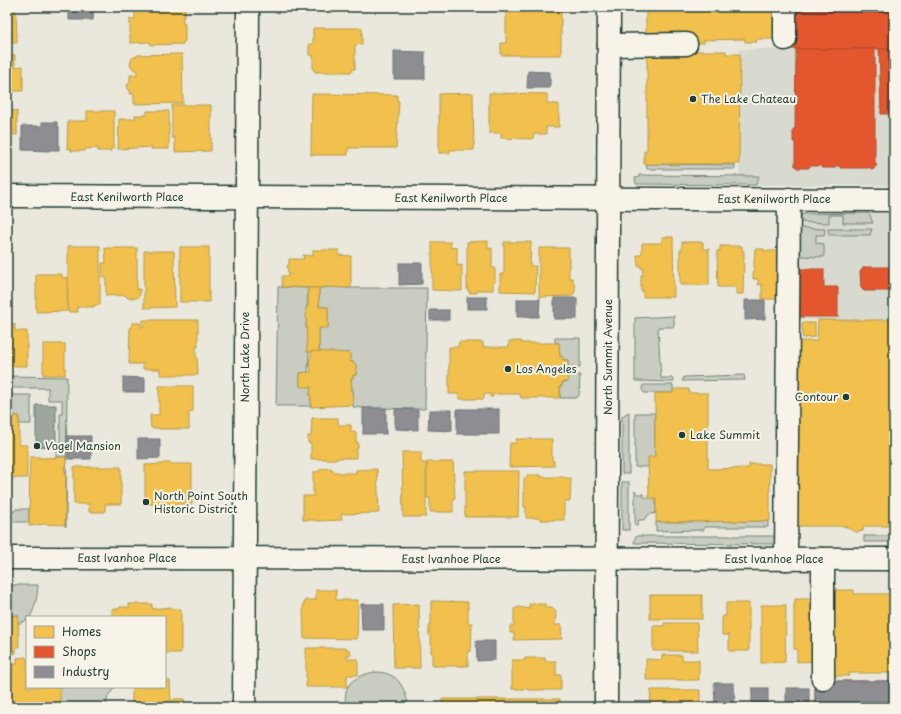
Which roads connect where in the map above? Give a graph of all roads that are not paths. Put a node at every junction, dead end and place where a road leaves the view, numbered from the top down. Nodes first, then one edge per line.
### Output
1 (248, 7) edge
2 (609, 7) edge
3 (785, 7) edge
4 (785, 39) dead end
5 (686, 44) dead end
6 (609, 45) junction
7 (7, 196) edge
8 (246, 197) junction
9 (609, 199) junction
10 (789, 200) junction
11 (894, 200) edge
12 (7, 558) edge
13 (245, 558) junction
14 (607, 559) junction
15 (786, 559) junction
16 (823, 559) junction
17 (894, 559) edge
18 (823, 679) dead end
19 (244, 707) edge
20 (606, 707) edge

1 - 8 street, North Lake Drive
2 - 6 street, North Summit Avenue
3 - 4 street
5 - 6 street
6 - 9 street, North Summit Avenue
7 - 8 street, East Kenilworth Place
8 - 9 street, East Kenilworth Place
8 - 13 street, North Lake Drive
9 - 10 street, East Kenilworth Place
9 - 14 street, North Summit Avenue
10 - 11 street, East Kenilworth Place
10 - 15 street
12 - 13 street, East Ivanhoe Place
13 - 14 street, East Ivanhoe Place
13 - 19 street, North Lake Drive
14 - 15 street, East Ivanhoe Place
14 - 20 street, North Summit Avenue
15 - 16 street, East Ivanhoe Place
16 - 17 street, East Ivanhoe Place
16 - 18 street

